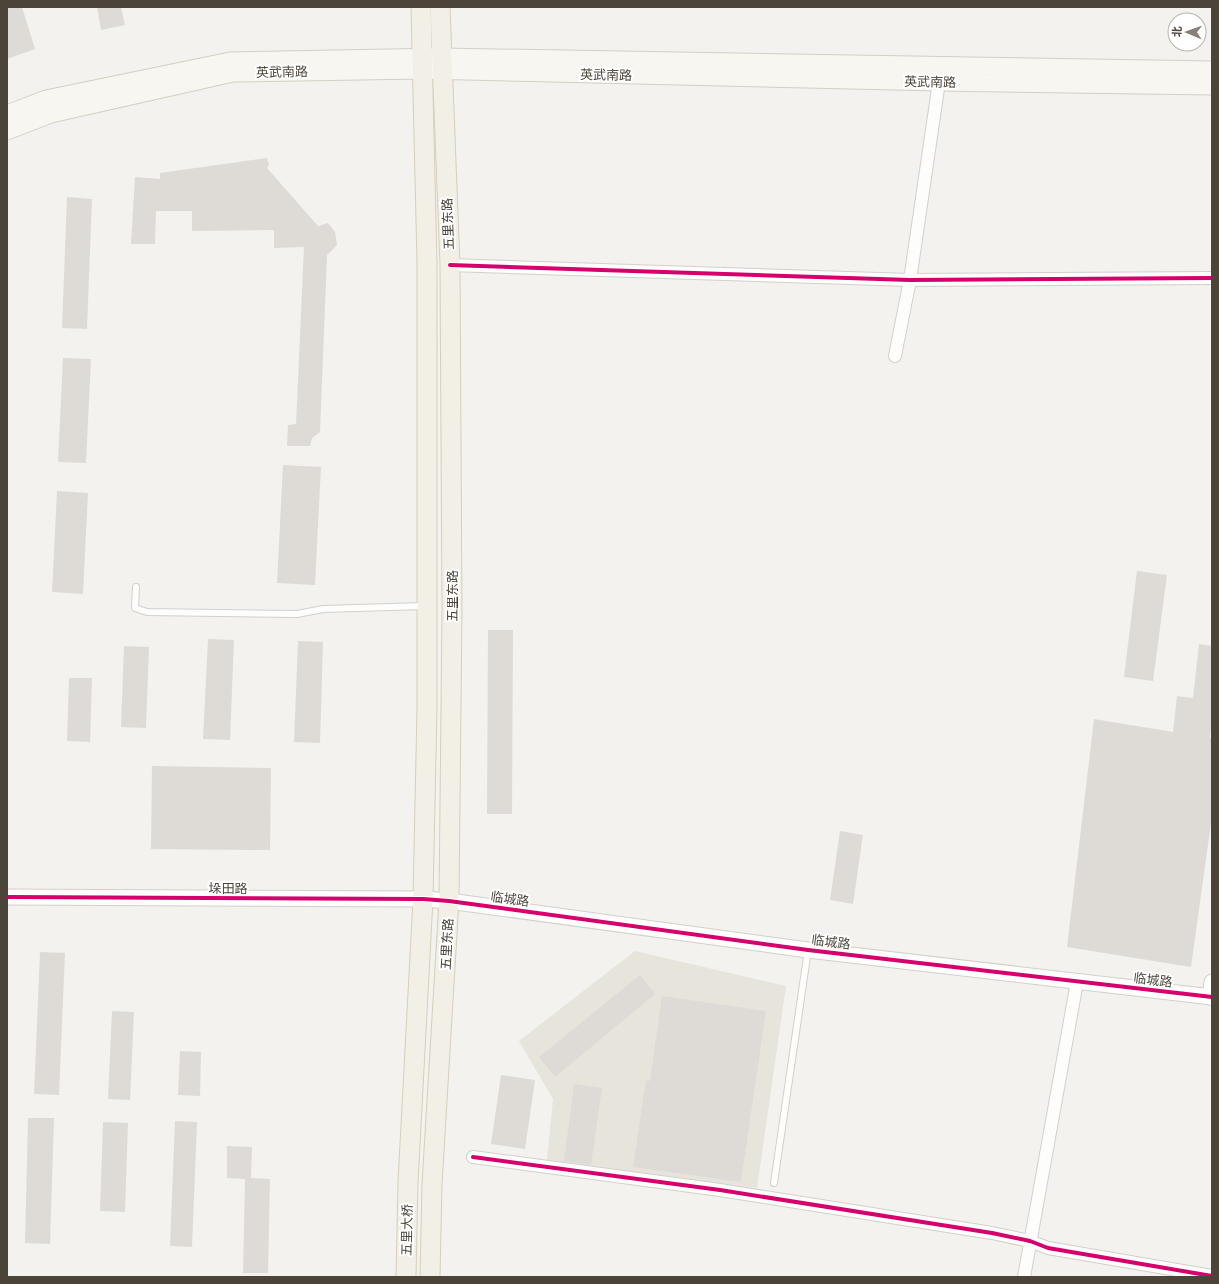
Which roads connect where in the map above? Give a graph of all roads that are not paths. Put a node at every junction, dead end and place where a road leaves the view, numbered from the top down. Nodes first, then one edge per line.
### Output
1 (421, 7) edge
2 (440, 7) edge
3 (421, 64) junction
4 (442, 64) junction
5 (1212, 70) edge
6 (939, 82) junction
7 (1212, 86) edge
8 (7, 114) edge
9 (7, 131) edge
10 (450, 265) junction
11 (1212, 278) edge
12 (910, 280) junction
13 (895, 356) dead end
14 (136, 587) dead end
15 (426, 606) junction
16 (7, 897) edge
17 (423, 899) junction
18 (449, 901) junction
19 (808, 950) junction
20 (1077, 982) junction
21 (1212, 982) edge
22 (1211, 997) edge
23 (473, 1156) dead end
24 (408, 1182) joint
25 (774, 1183) dead end
26 (432, 1184) joint
27 (1030, 1241) junction
28 (1212, 1276) edge
29 (406, 1277) edge
30 (430, 1277) edge
31 (1024, 1277) edge

1 - 3 main road, 五里东路
2 - 4 main road, 五里东路
3 - 4 main road, 英武南路
3 - 8 main road, 英武南路
3 - 9 main road, 英武南路
3 - 15 main road, 五里东路
4 - 5 main road, 英武南路
4 - 6 main road, 英武南路
4 - 10 main road, 五里东路
6 - 7 main road, 英武南路
6 - 12 street
10 - 12 street
10 - 18 main road, 五里东路
11 - 12 street
12 - 13 street
14 - 15 lane
15 - 17 main road, 五里东路
16 - 17 street, 垛田路
17 - 18 street, 垛田路
17 - 24 main road, 五里东路
18 - 19 street, 临城路
18 - 26 main road, 五里东路
19 - 20 street, 临城路
19 - 25 lane
20 - 22 street, 临城路
20 - 27 street
21 - 22 street
23 - 27 street
24 - 29 main road, 五里大桥
26 - 30 main road, 五里大桥
27 - 28 street
27 - 31 street

